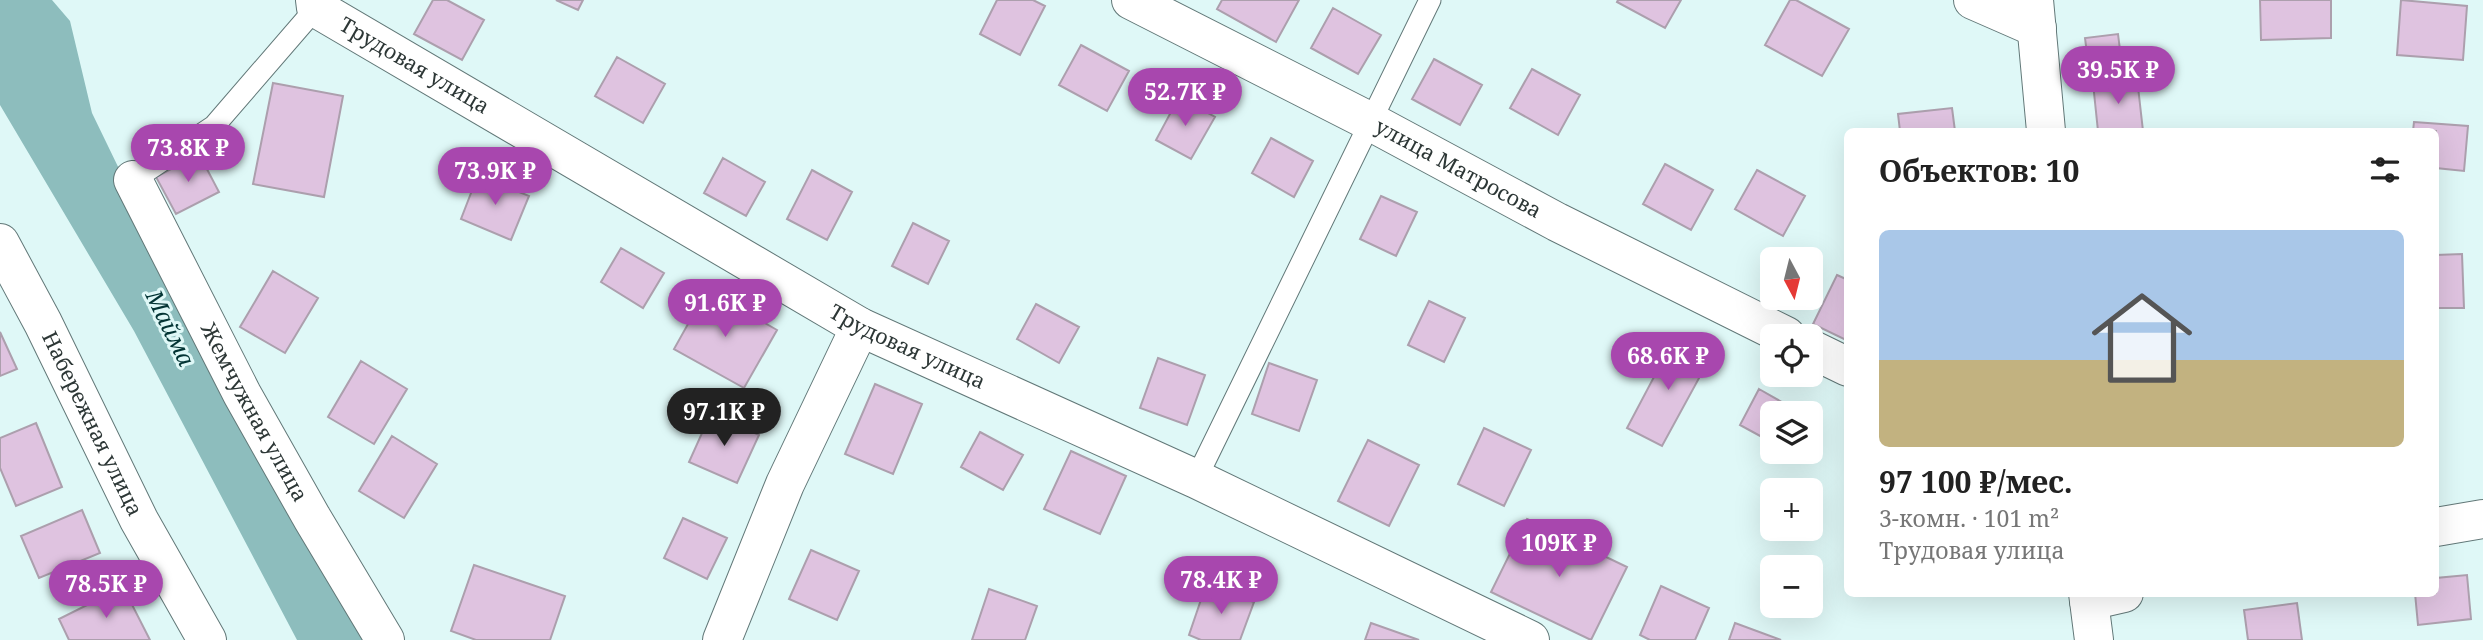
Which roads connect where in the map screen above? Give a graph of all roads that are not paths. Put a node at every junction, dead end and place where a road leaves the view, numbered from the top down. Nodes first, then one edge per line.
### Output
1 (1131, 0) edge
2 (1430, 0) edge
3 (1973, 0) edge
4 (316, 4) edge
5 (2036, 14) edge
6 (1371, 122) junction
7 (2046, 128) edge
8 (132, 180) joint
9 (0, 243) edge
10 (1762, 324) edge
11 (860, 327) junction
12 (1823, 354) edge
13 (1844, 365) edge
14 (1196, 479) junction
15 (2483, 519) edge
16 (2439, 526) edge
17 (2100, 597) edge
18 (206, 640) edge
19 (385, 640) edge
20 (722, 640) edge
21 (1530, 640) edge
22 (2094, 640) edge

1 - 6 street, улица Матросова
2 - 6 lane
3 - 5 street
4 - 8 lane
4 - 11 street, Трудовая улица
5 - 7 street
6 - 10 street, улица Матросова
6 - 14 lane
8 - 19 street, Жемчужная улица
9 - 18 street, Набережная улица
11 - 14 street, Трудовая улица
11 - 20 street
12 - 13 street
14 - 21 street, Трудовая улица
15 - 16 street
17 - 22 street

